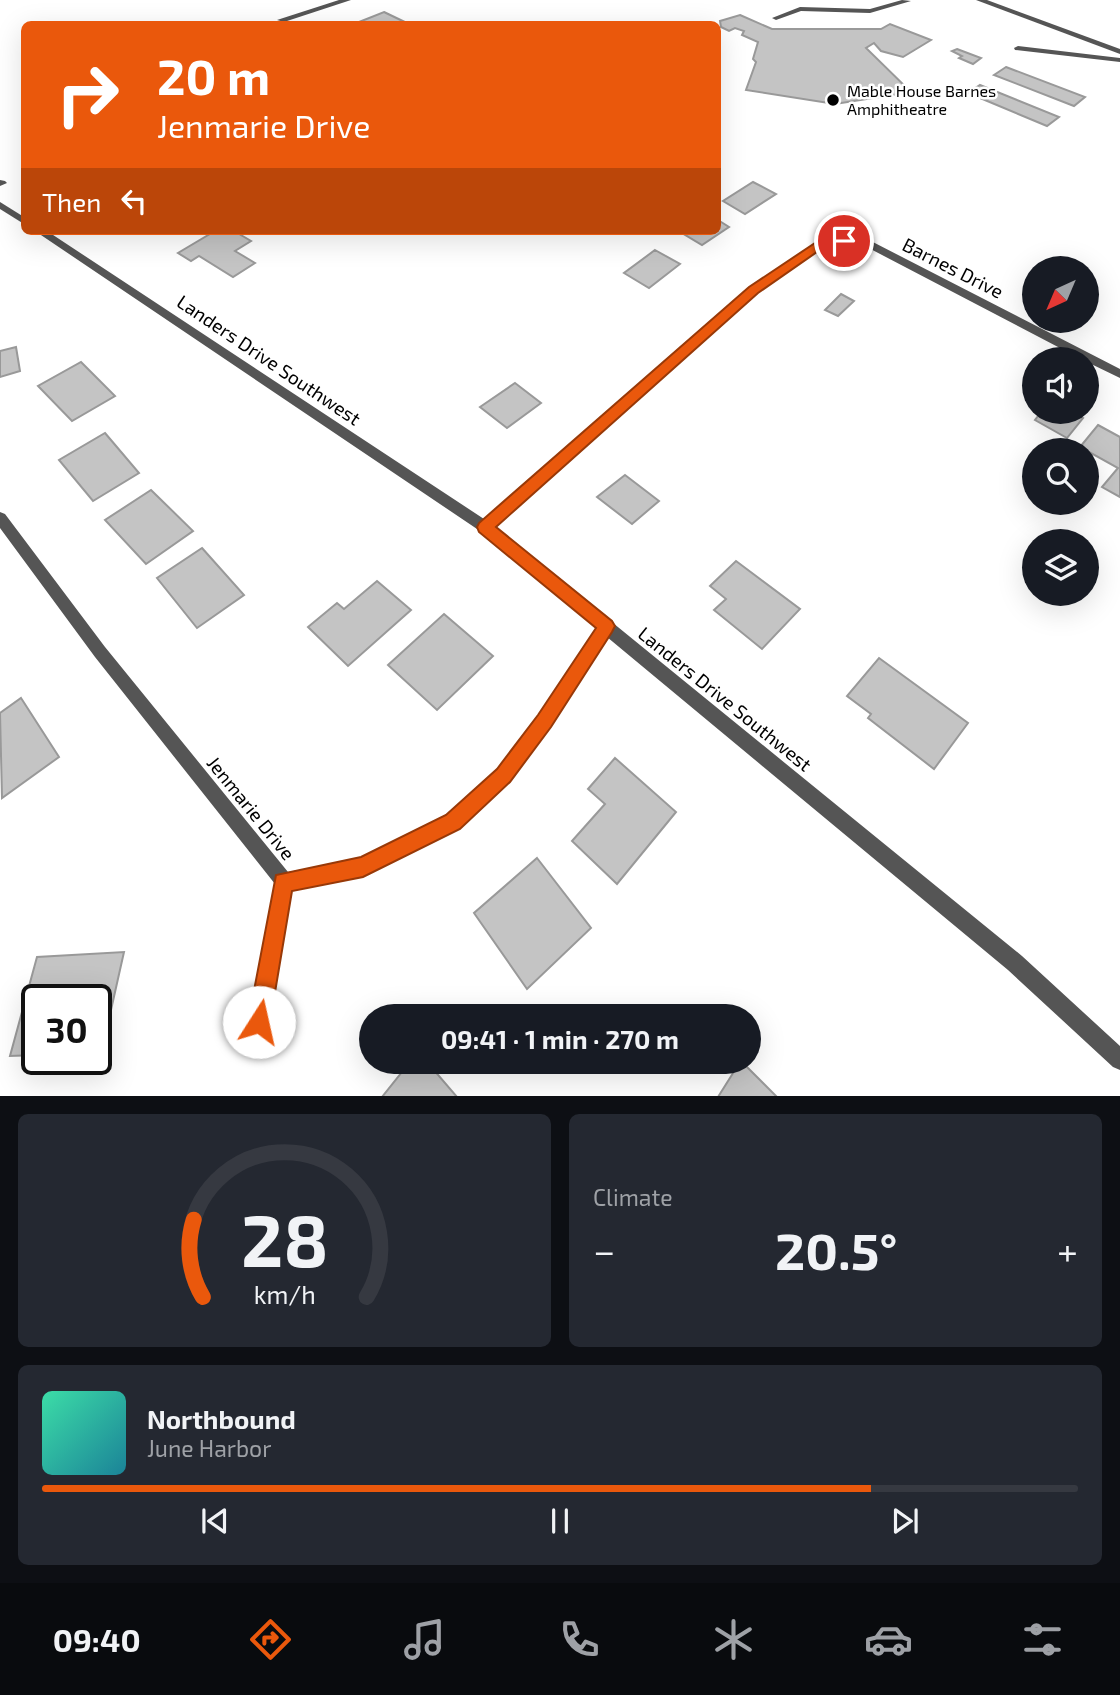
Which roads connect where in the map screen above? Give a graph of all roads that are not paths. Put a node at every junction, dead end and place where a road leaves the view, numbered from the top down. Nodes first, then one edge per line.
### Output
1 (347, 0) edge
2 (980, 0) edge
3 (908, 1) edge
4 (916, 11) dead end
5 (776, 18) dead end
6 (281, 20) dead end
7 (1018, 48) dead end
8 (1120, 52) edge
9 (1120, 60) edge
10 (0, 205) edge
11 (21, 218) edge
12 (46, 235) edge
13 (1120, 374) edge
14 (0, 518) edge
15 (485, 527) junction
16 (606, 626) junction
17 (284, 883) junction
18 (259, 1022) dead end
19 (1120, 1060) edge

1 - 6 street
2 - 8 street
3 - 4 street
3 - 5 street
7 - 9 street
10 - 11 street
12 - 15 street, Landers Drive Southwest
13 - 15 street, Barnes Drive
14 - 17 street, Jenmarie Drive
15 - 16 street, Landers Drive Southwest
16 - 17 street, Jenmarie Drive
16 - 19 street, Landers Drive Southwest
17 - 18 street

